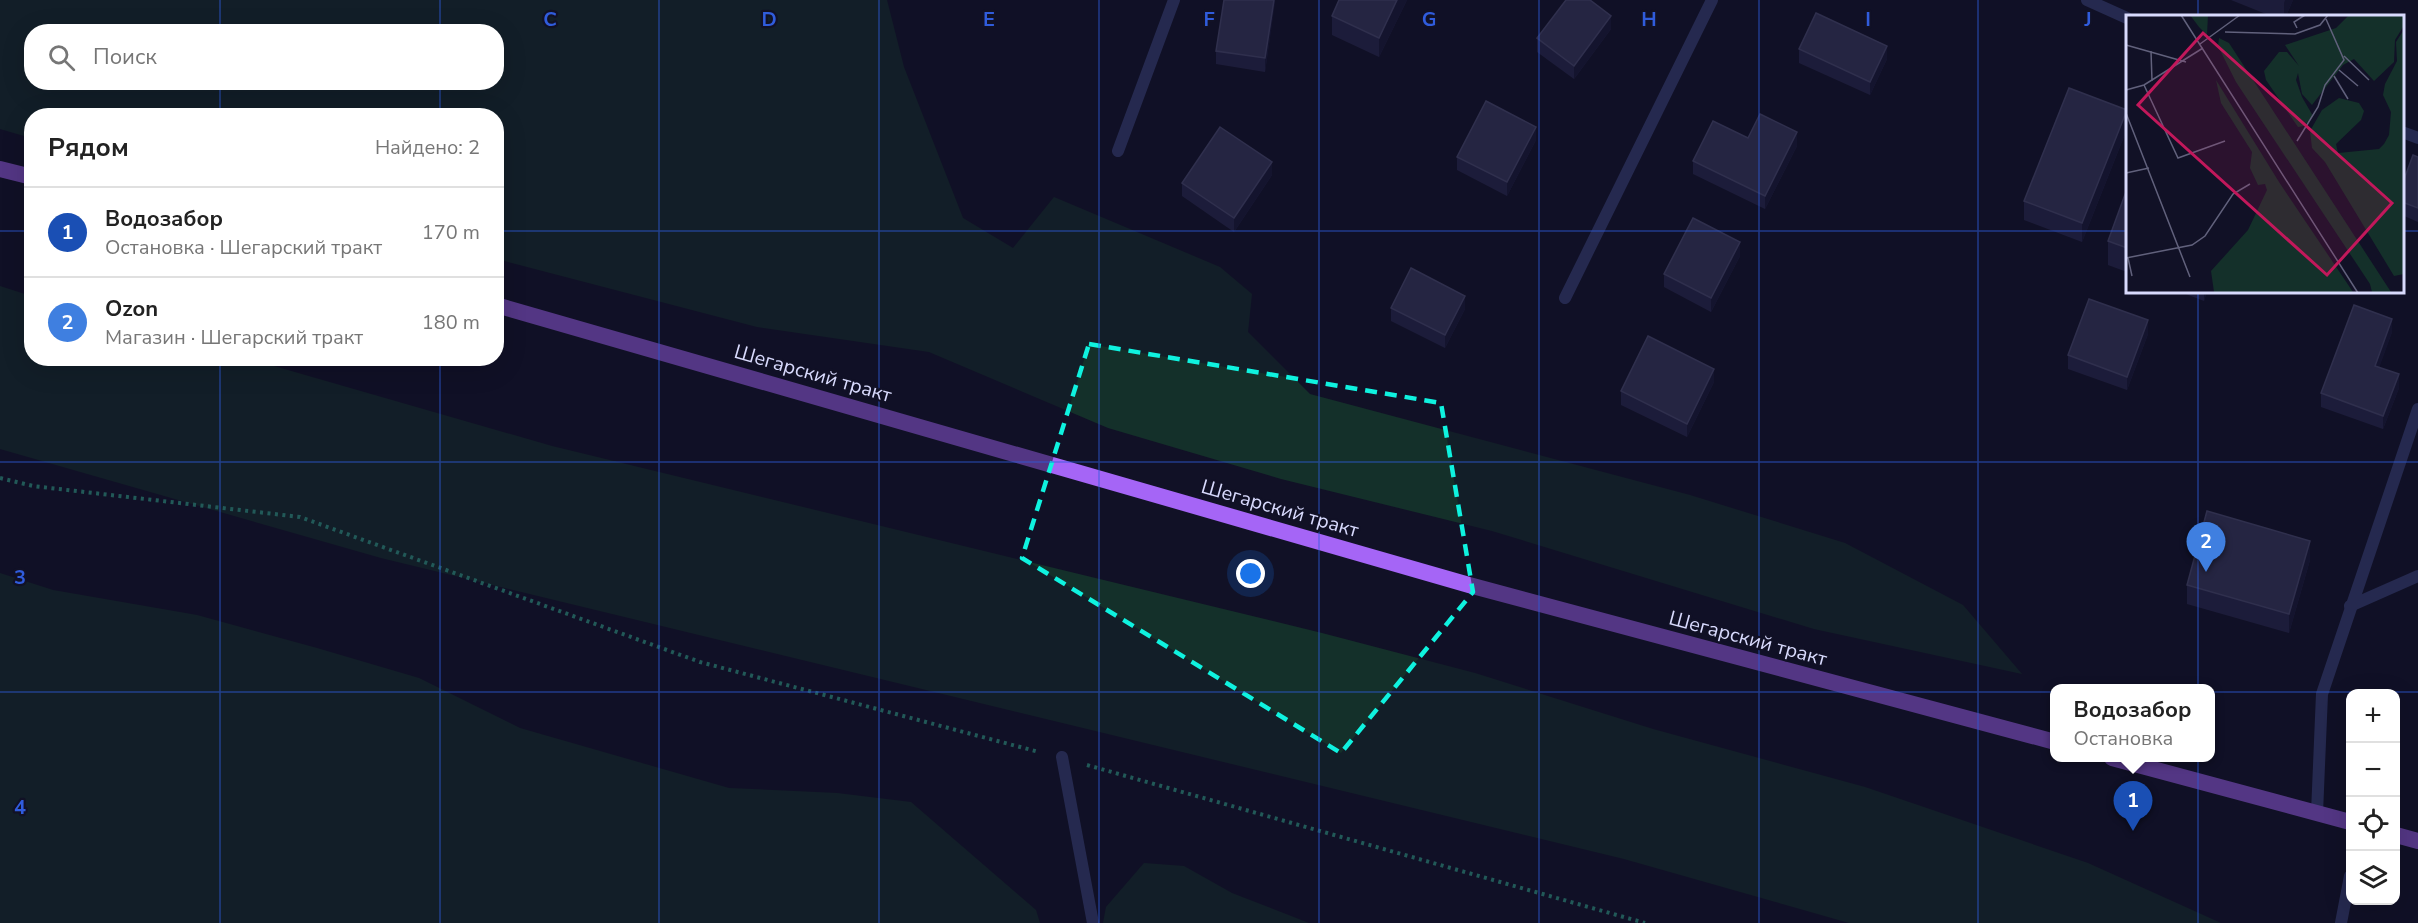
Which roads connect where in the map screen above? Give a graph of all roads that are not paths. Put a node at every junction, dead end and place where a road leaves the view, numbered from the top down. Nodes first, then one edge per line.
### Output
1 (1174, 0) edge
2 (1712, 0) edge
3 (2087, 0) edge
4 (2126, 18) edge
5 (2403, 132) edge
6 (2418, 138) edge
7 (1118, 151) dead end
8 (0, 169) edge
9 (24, 175) edge
10 (1565, 298) dead end
11 (504, 307) edge
12 (2418, 409) edge
13 (2418, 576) edge
14 (2350, 606) junction
15 (2050, 741) edge
16 (1062, 758) road end
17 (2127, 762) edge
18 (2317, 813) junction
19 (2346, 821) edge
20 (2400, 836) edge
21 (2418, 841) edge
22 (2346, 897) edge
23 (1093, 923) edge
24 (2341, 923) edge

1 - 7 street
2 - 10 street
3 - 4 street
5 - 6 street
8 - 9 main road
11 - 15 main road, Шегарский тракт
12 - 14 street
13 - 14 street
14 - 18 street
16 - 23 street
17 - 18 main road
18 - 19 main road
20 - 21 main road
22 - 24 street

